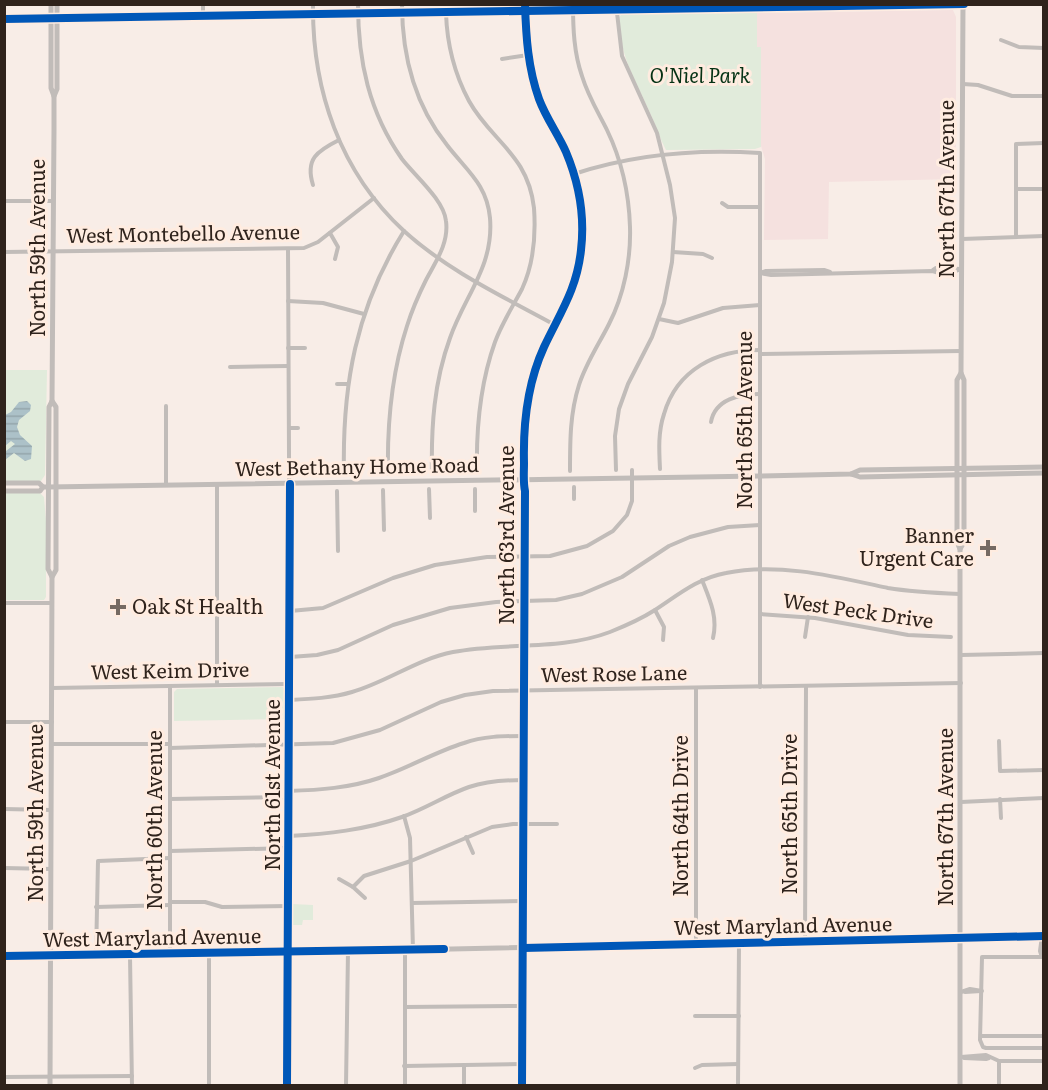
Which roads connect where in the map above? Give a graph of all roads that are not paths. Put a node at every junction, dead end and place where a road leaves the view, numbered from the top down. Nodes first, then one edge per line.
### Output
1 (51, 4) edge
2 (57, 4) edge
3 (203, 4) edge
4 (313, 4) edge
5 (358, 4) edge
6 (402, 4) edge
7 (525, 4) edge
8 (964, 4) edge
9 (911, 5) edge
10 (761, 7) edge
11 (573, 8) edge
12 (616, 8) edge
13 (525, 12) junction
14 (446, 13) junction
15 (402, 14) junction
16 (313, 15) junction
17 (358, 15) junction
18 (203, 17) junction
19 (4, 19) edge
20 (54, 19) junction
21 (1001, 40) dead end
22 (1044, 48) edge
23 (528, 55) junction
24 (502, 59) dead end
25 (963, 84) junction
26 (1044, 96) edge
27 (324, 101) junction
28 (318, 103) dead end
29 (482, 106) dead end
30 (476, 111) junction
31 (339, 141) junction
32 (1044, 143) edge
33 (663, 153) junction
34 (619, 161) junction
35 (574, 174) junction
36 (313, 185) dead end
37 (1016, 189) junction
38 (1044, 189) edge
39 (374, 198) junction
40 (4, 201) edge
41 (53, 201) junction
42 (722, 204) dead end
43 (760, 207) junction
44 (404, 231) junction
45 (330, 233) junction
46 (1044, 236) edge
47 (1016, 237) junction
48 (962, 239) junction
49 (288, 249) junction
50 (4, 252) edge
51 (53, 252) junction
52 (673, 252) junction
53 (438, 257) junction
54 (712, 258) dead end
55 (335, 259) dead end
56 (962, 269) junction
57 (760, 273) junction
58 (476, 281) junction
59 (288, 301) junction
60 (514, 303) junction
61 (760, 305) junction
62 (364, 314) junction
63 (659, 319) junction
64 (555, 325) junction
65 (288, 348) junction
66 (304, 348) dead end
67 (961, 351) junction
68 (760, 352) junction
69 (288, 366) junction
70 (230, 367) dead end
71 (337, 384) dead end
72 (347, 384) junction
73 (760, 394) junction
74 (52, 401) junction
75 (166, 406) dead end
76 (711, 422) dead end
77 (289, 428) junction
78 (298, 428) dead end
79 (1044, 467) edge
80 (660, 469) dead end
81 (616, 470) dead end
82 (632, 470) dead end
83 (570, 471) dead end
84 (477, 472) dead end
85 (960, 472) junction
86 (432, 473) dead end
87 (1044, 473) edge
88 (344, 474) dead end
89 (388, 474) dead end
90 (760, 476) junction
91 (633, 477) junction
92 (524, 480) junction
93 (4, 483) edge
94 (218, 484) junction
95 (290, 484) junction
96 (166, 485) junction
97 (46, 487) junction
98 (56, 487) junction
99 (574, 487) dead end
100 (429, 489) dead end
101 (475, 489) dead end
102 (383, 490) dead end
103 (4, 491) edge
104 (337, 491) dead end
105 (574, 499) dead end
106 (475, 511) dead end
107 (430, 518) dead end
108 (760, 525) junction
109 (384, 530) dead end
110 (338, 551) dead end
111 (524, 557) junction
112 (760, 570) junction
113 (52, 577) junction
114 (702, 580) junction
115 (960, 594) junction
116 (524, 601) junction
117 (4, 603) edge
118 (52, 603) junction
119 (655, 610) junction
120 (290, 611) junction
121 (760, 614) junction
122 (808, 617) junction
123 (611, 632) junction
124 (806, 637) dead end
125 (951, 637) dead end
126 (713, 638) dead end
127 (612, 639) dead end
128 (663, 640) dead end
129 (524, 645) junction
130 (1044, 653) edge
131 (961, 655) junction
132 (290, 657) junction
133 (961, 683) junction
134 (217, 684) junction
135 (290, 684) junction
136 (170, 686) junction
137 (806, 686) junction
138 (760, 687) junction
139 (52, 688) junction
140 (696, 688) junction
141 (524, 690) junction
142 (290, 700) junction
143 (4, 722) edge
144 (52, 722) junction
145 (524, 736) junction
146 (999, 741) dead end
147 (52, 744) junction
148 (289, 745) junction
149 (170, 746) junction
150 (1044, 770) edge
151 (524, 780) junction
152 (288, 791) junction
153 (289, 797) junction
154 (1044, 798) edge
155 (170, 799) junction
156 (1000, 799) junction
157 (961, 802) junction
158 (4, 809) edge
159 (51, 810) junction
160 (404, 816) junction
161 (1001, 818) dead end
162 (524, 824) junction
163 (557, 824) dead end
164 (289, 836) junction
165 (466, 837) junction
166 (289, 848) junction
167 (170, 851) junction
168 (473, 853) dead end
169 (170, 858) junction
170 (411, 861) junction
171 (4, 868) edge
172 (51, 868) junction
173 (339, 879) dead end
174 (353, 887) junction
175 (365, 898) dead end
176 (523, 901) junction
177 (412, 903) junction
178 (170, 904) junction
179 (289, 906) junction
180 (96, 907) junction
181 (1043, 936) edge
182 (961, 939) junction
183 (805, 943) junction
184 (739, 944) junction
185 (696, 945) junction
186 (1043, 945) edge
187 (523, 948) junction
188 (405, 950) junction
189 (413, 950) junction
190 (348, 951) junction
191 (288, 952) junction
192 (210, 954) junction
193 (170, 955) junction
194 (1043, 955) edge
195 (4, 956) edge
196 (96, 956) junction
197 (130, 956) junction
198 (51, 957) junction
199 (982, 991) junction
200 (961, 992) junction
201 (522, 1006) junction
202 (405, 1007) junction
203 (695, 1016) dead end
204 (739, 1016) junction
205 (981, 1036) junction
206 (1044, 1036) edge
207 (1044, 1048) edge
208 (961, 1057) junction
209 (999, 1061) junction
210 (1044, 1061) edge
211 (522, 1064) junction
212 (739, 1064) junction
213 (464, 1065) junction
214 (404, 1066) junction
215 (695, 1068) dead end
216 (132, 1076) junction
217 (4, 1077) edge
218 (50, 1077) junction
219 (50, 1086) edge
220 (132, 1086) edge
221 (208, 1086) edge
222 (287, 1086) edge
223 (346, 1086) edge
224 (405, 1086) edge
225 (464, 1086) edge
226 (522, 1086) edge
227 (738, 1086) edge
228 (960, 1086) edge
229 (999, 1086) edge

1 - 20 main road, North 59th Avenue
2 - 20 main road, North 59th Avenue
3 - 18 street
4 - 16 street
5 - 17 street
6 - 15 street
7 - 13 main road, North 63rd Avenue
8 - 9 main road
8 - 25 main road, North 67th Avenue
9 - 10 main road
10 - 12 main road
11 - 12 main road
11 - 13 main road
11 - 34 street
12 - 33 street
13 - 14 main road
13 - 23 main road, North 63rd Avenue
14 - 15 main road
14 - 30 street
15 - 17 main road
15 - 58 street
16 - 17 main road
16 - 18 main road
16 - 27 street
17 - 53 street
18 - 20 main road
19 - 20 main road
20 - 41 main road, North 59th Avenue
21 - 22 street
23 - 24 street
23 - 35 main road, North 63rd Avenue
25 - 26 street
25 - 48 main road, North 67th Avenue
27 - 28 street
27 - 31 street
29 - 30 street
30 - 60 street
31 - 36 street
31 - 39 street
32 - 37 street
33 - 34 street
33 - 43 street, North 65th Avenue
33 - 52 street
34 - 35 street
34 - 83 street
35 - 64 main road, North 63rd Avenue
37 - 38 street
37 - 47 street
39 - 44 street
39 - 45 street, West Montebello Avenue
40 - 41 street
41 - 51 main road, North 59th Avenue
42 - 43 street
43 - 57 street, North 65th Avenue
44 - 53 street
44 - 62 street
45 - 49 street, West Montebello Avenue
45 - 55 street
46 - 47 street
47 - 48 street
48 - 56 main road, North 67th Avenue
49 - 51 street, West Montebello Avenue
49 - 59 street, North 61st Avenue
50 - 51 street, West Montebello Avenue
51 - 74 main road, North 59th Avenue
52 - 54 street
52 - 63 street
53 - 58 street
53 - 89 street
56 - 57 street
56 - 67 main road, North 67th Avenue
57 - 61 street, North 65th Avenue
58 - 60 street
58 - 86 street
59 - 62 street
59 - 65 street, North 61st Avenue
60 - 64 street
60 - 84 street
61 - 63 street
61 - 68 street, North 65th Avenue
62 - 72 street
63 - 81 street
64 - 92 main road, North 63rd Avenue
65 - 66 street
65 - 69 street, North 61st Avenue
67 - 68 street
67 - 85 main road, North 67th Avenue
68 - 73 street, North 65th Avenue
68 - 80 street
69 - 70 street
69 - 77 street, North 61st Avenue
71 - 72 street
72 - 88 street
73 - 76 street
73 - 90 street, North 65th Avenue
74 - 97 main road, North 59th Avenue
74 - 98 main road, North 59th Avenue
75 - 96 street
77 - 78 street
77 - 95 street, North 61st Avenue
79 - 85 main road, West Bethany Home Road
82 - 91 street
85 - 87 main road, West Bethany Home Road
85 - 90 main road, West Bethany Home Road
85 - 115 main road, North 67th Avenue
90 - 91 main road, West Bethany Home Road
90 - 108 street, North 65th Avenue
91 - 92 main road, West Bethany Home Road
91 - 111 street
92 - 95 main road, West Bethany Home Road
92 - 111 main road, North 63rd Avenue
93 - 97 main road, West Bethany Home Road
94 - 95 main road, West Bethany Home Road
94 - 96 main road, West Bethany Home Road
94 - 134 street
95 - 120 street, North 61st Avenue
96 - 98 main road, West Bethany Home Road
97 - 98 main road, West Bethany Home Road
97 - 103 main road, West Bethany Home Road
97 - 113 main road, North 59th Avenue
98 - 113 main road, North 59th Avenue
99 - 105 street
100 - 107 street
101 - 106 street
102 - 109 street
104 - 110 street
108 - 112 street, North 65th Avenue
108 - 116 street
111 - 116 main road, North 63rd Avenue
111 - 120 street
112 - 114 street
112 - 115 street
112 - 121 street, North 65th Avenue
113 - 118 main road, North 59th Avenue
114 - 119 street
114 - 126 street
115 - 131 main road, North 67th Avenue
116 - 129 main road, North 63rd Avenue
116 - 132 street
117 - 118 street
118 - 139 main road, North 59th Avenue
119 - 123 street
119 - 128 street
120 - 132 street, North 61st Avenue
121 - 122 street, West Peck Drive
121 - 138 street, North 65th Avenue
122 - 124 street
122 - 125 street, West Peck Drive
123 - 127 street
123 - 129 street
129 - 141 main road, North 63rd Avenue
129 - 142 street
130 - 131 street
131 - 133 main road, North 67th Avenue
132 - 135 street, North 61st Avenue
133 - 137 street, West Rose Lane
133 - 157 main road, North 67th Avenue
134 - 135 street, West Keim Drive
134 - 136 street, West Keim Drive
135 - 142 street, North 61st Avenue
136 - 139 street, West Keim Drive
136 - 149 street, North 60th Avenue
137 - 138 street, West Rose Lane
137 - 183 street, North 65th Drive
138 - 140 street, West Rose Lane
139 - 144 main road, North 59th Avenue
140 - 141 street, West Rose Lane
140 - 185 street, North 64th Drive
141 - 145 main road, North 63rd Avenue
141 - 148 street, West Rose Lane
142 - 148 street, North 61st Avenue
143 - 144 street
144 - 147 main road, North 59th Avenue
145 - 151 main road, North 63rd Avenue
145 - 152 street
146 - 150 street
147 - 149 street, West Rose Lane
147 - 159 main road, North 59th Avenue
148 - 149 street, West Rose Lane
148 - 152 street, North 61st Avenue
149 - 155 street, North 60th Avenue
151 - 160 street
151 - 162 main road, North 63rd Avenue
152 - 153 street, North 61st Avenue
153 - 155 street
153 - 164 street, North 61st Avenue
154 - 156 street
155 - 167 street, North 60th Avenue
156 - 157 street
156 - 161 street
157 - 182 main road, North 67th Avenue
158 - 159 street
159 - 172 main road, North 59th Avenue
160 - 164 street
160 - 170 street
162 - 163 street
162 - 165 street
162 - 176 main road, North 63rd Avenue
164 - 166 street, North 61st Avenue
165 - 168 street
165 - 170 street
166 - 167 street
166 - 179 street, North 61st Avenue
167 - 169 street, North 60th Avenue
169 - 178 street, North 60th Avenue
169 - 180 street
170 - 174 street
170 - 177 street
171 - 172 street
172 - 198 main road, North 59th Avenue
173 - 174 street
174 - 175 street
176 - 177 street
176 - 187 main road, North 63rd Avenue
177 - 189 street
178 - 179 street
178 - 180 street
178 - 193 street, North 60th Avenue
179 - 191 street, North 61st Avenue
180 - 196 street
181 - 182 main road, West Maryland Avenue
181 - 186 street
182 - 183 main road, West Maryland Avenue
182 - 200 main road, North 67th Avenue
183 - 184 main road, West Maryland Avenue
184 - 185 main road, West Maryland Avenue
184 - 204 street
185 - 187 main road, West Maryland Avenue
186 - 194 street
187 - 189 main road, West Maryland Avenue
187 - 201 main road, North 63rd Avenue
188 - 189 main road, West Maryland Avenue
188 - 190 main road, West Maryland Avenue
188 - 202 street
190 - 191 main road, West Maryland Avenue
190 - 223 street
191 - 192 main road, West Maryland Avenue
191 - 222 street, North 61st Avenue
192 - 193 main road, West Maryland Avenue
192 - 221 street
193 - 197 main road, West Maryland Avenue
194 - 199 street
195 - 198 main road, West Maryland Avenue
196 - 197 main road, West Maryland Avenue
196 - 198 main road, West Maryland Avenue
197 - 216 street
198 - 218 main road, North 59th Avenue
199 - 200 street
199 - 205 street
200 - 208 main road, North 67th Avenue
201 - 202 street
201 - 211 main road, North 63rd Avenue
202 - 214 street
203 - 204 street
204 - 212 street
205 - 206 street
205 - 207 street
208 - 209 street
208 - 228 main road, North 67th Avenue
209 - 210 street
209 - 229 street
211 - 213 street
211 - 226 main road, North 63rd Avenue
212 - 215 street
212 - 227 street
213 - 214 street
213 - 225 street
214 - 224 street
216 - 218 street
216 - 220 street
217 - 218 street
218 - 219 main road, North 59th Avenue

